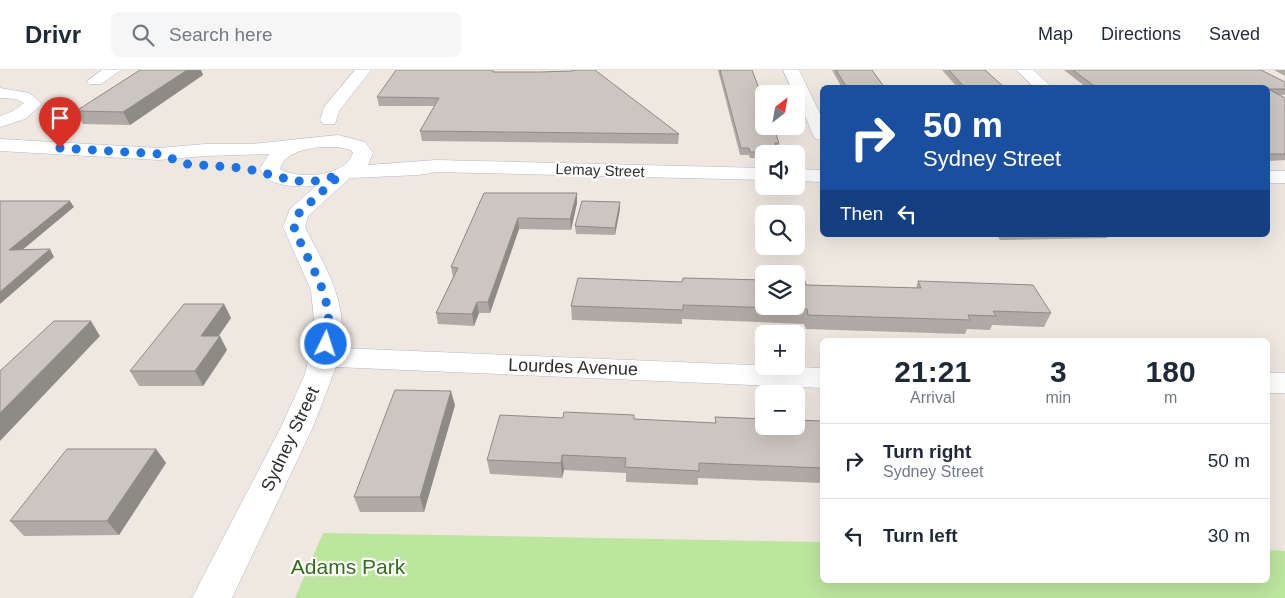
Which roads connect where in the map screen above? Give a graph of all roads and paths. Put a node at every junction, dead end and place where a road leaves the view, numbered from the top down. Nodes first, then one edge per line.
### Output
1 (113, 70) edge
2 (363, 70) edge
3 (792, 70) edge
4 (1024, 70) edge
5 (95, 81) dead end
6 (1042, 85) edge
7 (0, 93) edge
8 (329, 120) junction
9 (0, 122) edge
10 (820, 131) edge
11 (0, 145) edge
12 (304, 145) junction
13 (357, 147) junction
14 (160, 154) junction
15 (436, 166) junction
16 (376, 170) junction
17 (343, 173) junction
18 (755, 174) edge
19 (805, 175) edge
20 (274, 176) junction
21 (820, 176) edge
22 (1285, 177) edge
23 (1270, 178) edge
24 (299, 240) junction
25 (323, 357) junction
26 (820, 378) edge
27 (1270, 383) edge
28 (1285, 383) edge
29 (212, 598) edge

1 - 5 street
2 - 8 street
3 - 10 street
4 - 6 street
7 - 9 street
8 - 12 street
8 - 13 street
11 - 14 street
12 - 13 street, Lemay Street
12 - 14 street, Lemay Street
12 - 20 street
13 - 15 street, Lemay Street
13 - 17 street, Sydney Street
14 - 20 street, Lemay Street
15 - 16 street, Lemay Street
15 - 18 street, Lemay Street
16 - 17 street, Lemay Street
16 - 24 street
17 - 20 street, Lemay Street
17 - 24 street, Sydney Street
19 - 21 street
22 - 23 street
24 - 25 street, Sydney Street
25 - 26 street, Lourdes Avenue
25 - 29 street, Sydney Street
27 - 28 street

